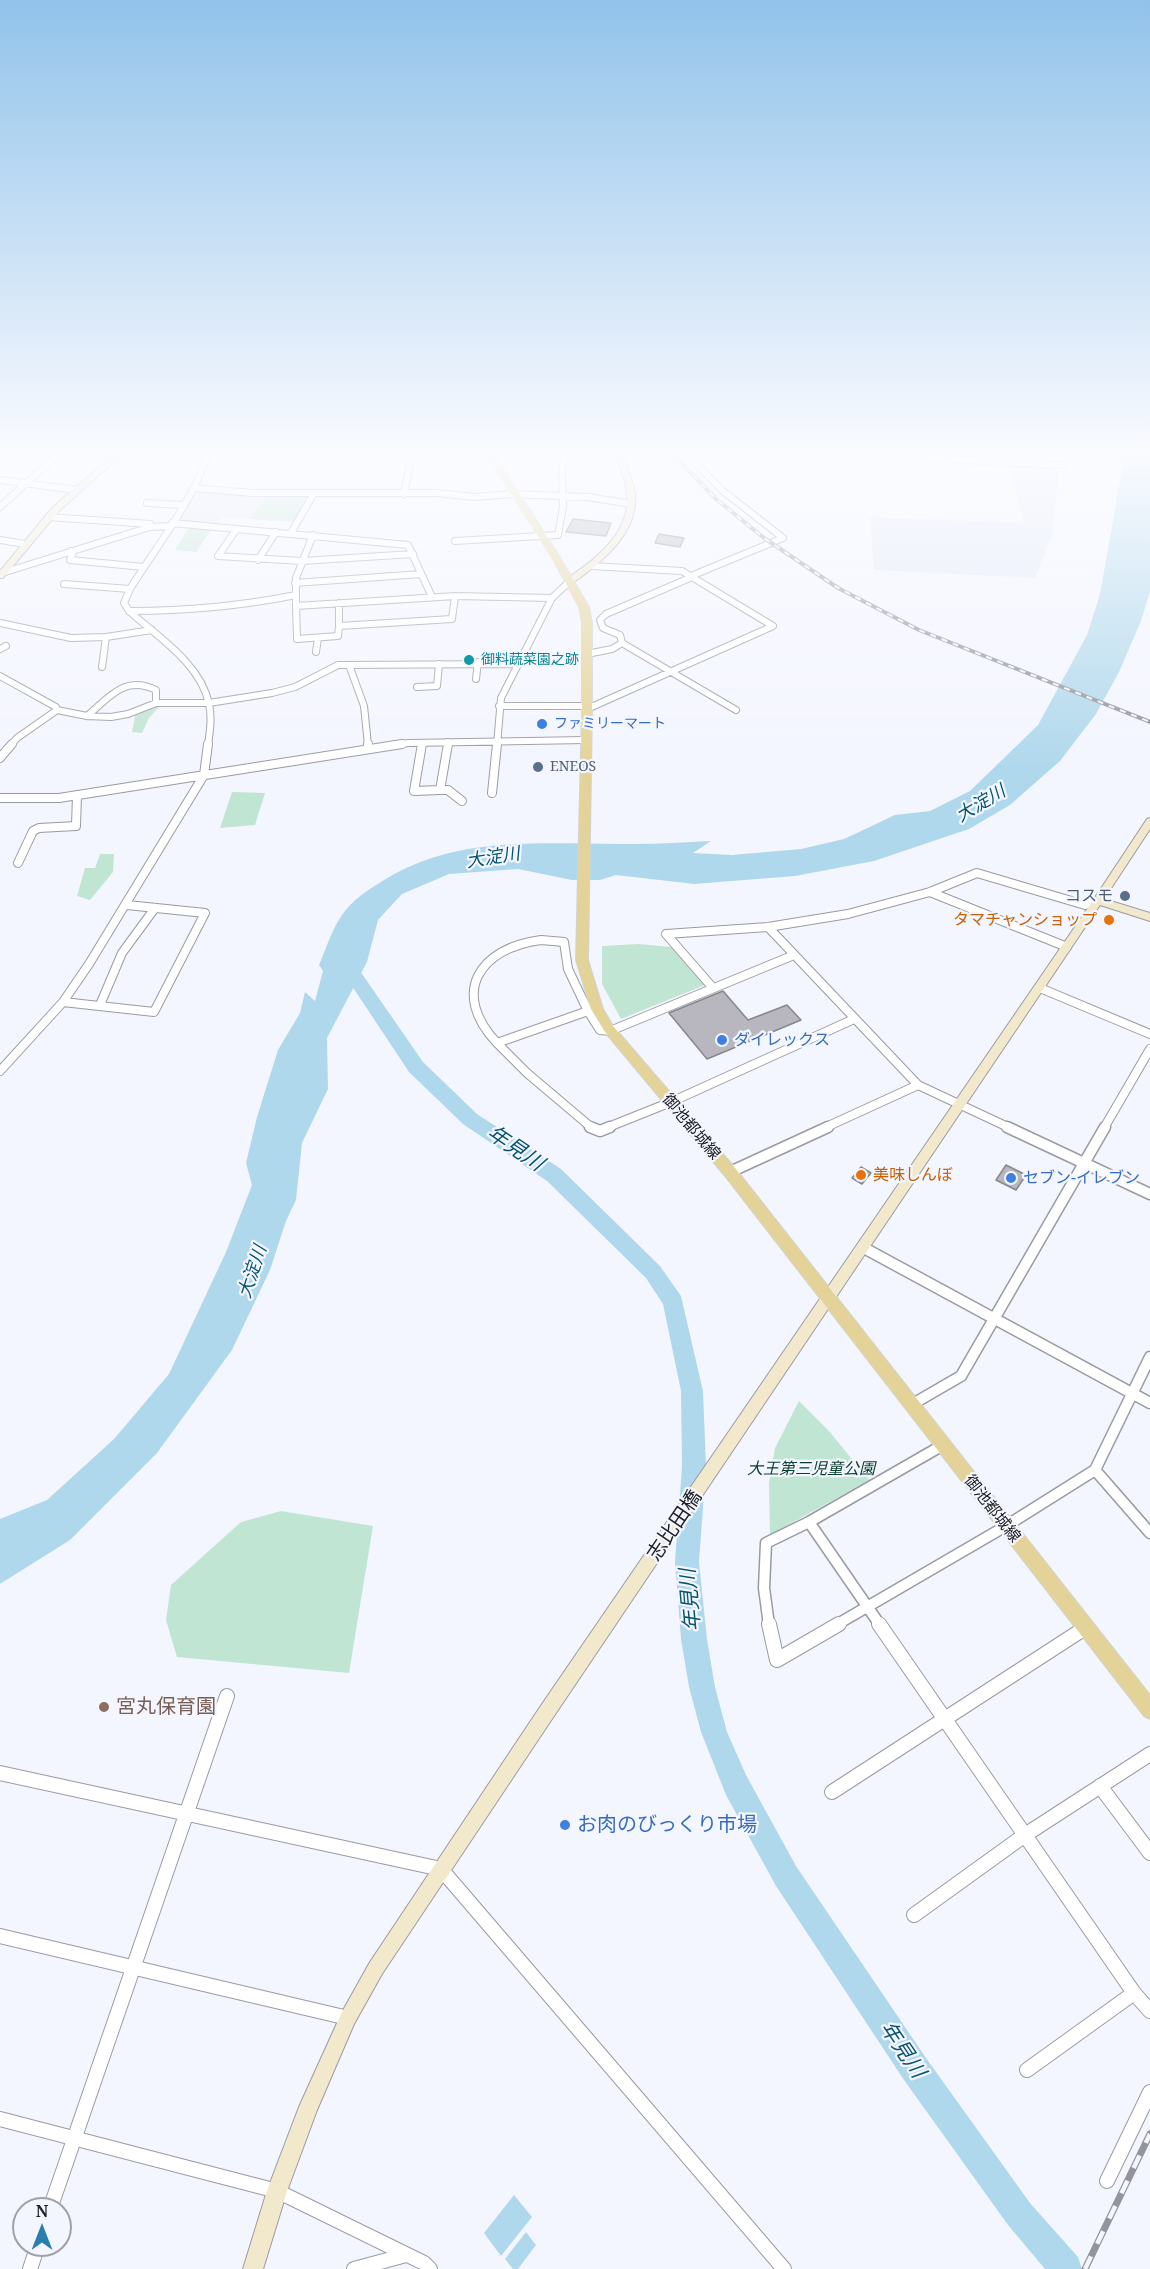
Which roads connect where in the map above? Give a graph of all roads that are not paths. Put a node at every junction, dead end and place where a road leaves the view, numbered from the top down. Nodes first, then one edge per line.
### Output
1 (413, 554) edge
2 (16, 555) edge
3 (57, 555) edge
4 (72, 555) edge
5 (151, 555) edge
6 (219, 555) edge
7 (261, 555) edge
8 (305, 555) edge
9 (399, 555) edge
10 (555, 555) edge
11 (600, 555) edge
12 (744, 555) edge
13 (258, 560) junction
14 (302, 561) junction
15 (591, 566) junction
16 (144, 567) junction
17 (1, 574) edge
18 (422, 574) junction
19 (692, 577) junction
20 (571, 580) junction
21 (296, 583) junction
22 (64, 584) dead end
23 (130, 589) junction
24 (296, 596) junction
25 (455, 596) junction
26 (432, 597) junction
27 (552, 598) junction
28 (339, 603) junction
29 (296, 606) junction
30 (129, 611) junction
31 (0, 622) edge
32 (339, 626) junction
33 (152, 630) junction
34 (106, 637) junction
35 (318, 638) junction
36 (622, 643) junction
37 (316, 652) dead end
38 (587, 654) junction
39 (478, 662) junction
40 (349, 664) junction
41 (438, 664) junction
42 (518, 664) junction
43 (102, 667) dead end
44 (672, 671) junction
45 (0, 676) edge
46 (476, 679) dead end
47 (417, 687) dead end
48 (156, 703) junction
49 (209, 703) junction
50 (499, 706) junction
51 (586, 707) junction
52 (57, 710) junction
53 (736, 710) dead end
54 (87, 716) junction
55 (586, 740) junction
56 (448, 742) junction
57 (497, 742) junction
58 (422, 743) junction
59 (368, 748) junction
60 (0, 758) edge
61 (204, 775) junction
62 (440, 790) junction
63 (492, 793) dead end
64 (77, 795) junction
65 (0, 798) edge
66 (462, 801) dead end
67 (1150, 821) edge
68 (18, 863) dead end
69 (930, 892) junction
70 (1098, 902) junction
71 (127, 905) junction
72 (155, 908) junction
73 (1150, 917) edge
74 (768, 927) junction
75 (1068, 947) junction
76 (794, 955) junction
77 (714, 988) junction
78 (1040, 988) junction
79 (63, 1002) junction
80 (100, 1005) junction
81 (588, 1011) junction
82 (854, 1019) junction
83 (610, 1031) junction
84 (1150, 1034) edge
85 (495, 1044) junction
86 (1150, 1049) edge
87 (0, 1071) edge
88 (918, 1085) junction
89 (670, 1102) junction
90 (960, 1105) junction
91 (1083, 1162) junction
92 (730, 1172) junction
93 (1150, 1194) edge
94 (864, 1248) junction
95 (827, 1299) junction
96 (994, 1319) junction
97 (1150, 1359) edge
98 (1133, 1394) junction
99 (1150, 1403) edge
100 (911, 1405) junction
101 (943, 1445) junction
102 (1095, 1470) junction
103 (809, 1522) junction
104 (1006, 1526) junction
105 (1150, 1533) edge
106 (866, 1606) junction
107 (1085, 1628) junction
108 (227, 1696) dead end
109 (1150, 1710) edge
110 (943, 1718) junction
111 (1150, 1754) edge
112 (0, 1773) edge
113 (1100, 1786) junction
114 (832, 1792) dead end
115 (188, 1815) junction
116 (1025, 1835) junction
117 (1150, 1853) edge
118 (441, 1869) junction
119 (914, 1915) dead end
120 (0, 1936) edge
121 (134, 1969) junction
122 (1134, 1993) junction
123 (1150, 2011) edge
124 (348, 2018) junction
125 (1027, 2070) dead end
126 (1150, 2092) edge
127 (0, 2119) edge
128 (75, 2138) junction
129 (1107, 2181) dead end
130 (277, 2190) junction
131 (55, 2197) edge
132 (406, 2255) junction
133 (253, 2269) edge
134 (354, 2269) edge
135 (430, 2269) edge
136 (784, 2269) edge

1 - 18 street
2 - 17 street
3 - 17 street
4 - 16 street
5 - 16 street
6 - 13 street
7 - 13 street
8 - 14 street
9 - 14 street
10 - 20 main road, 御池都城線
11 - 15 street
12 - 19 street
13 - 14 street
14 - 21 street
15 - 19 street
15 - 20 street
16 - 23 street
18 - 21 street
18 - 26 street
19 - 36 street
19 - 44 street
20 - 27 street
20 - 38 main road, 御池都城線
21 - 24 street
22 - 23 street
23 - 30 street
24 - 29 street
24 - 30 street
25 - 26 street
25 - 27 street
25 - 32 street
26 - 28 street
27 - 42 street
28 - 29 street
28 - 32 street
29 - 35 street
30 - 33 street
31 - 34 street
32 - 35 street
33 - 34 street
33 - 49 street
34 - 43 street
35 - 37 street
36 - 38 street
36 - 44 street
38 - 51 main road, 御池都城線
39 - 41 street
39 - 42 street
39 - 46 street
40 - 41 street
40 - 49 street
40 - 59 street
41 - 47 street
42 - 50 street
44 - 51 street
44 - 53 street
45 - 52 street
48 - 49 street
48 - 54 street
48 - 54 street
49 - 61 street
50 - 51 street
50 - 57 street
51 - 55 main road, 御池都城線
52 - 54 street
52 - 60 street
55 - 57 street
55 - 83 main road, 御池都城線
56 - 57 street
56 - 58 street
56 - 62 street
57 - 63 street
58 - 59 street
58 - 62 street
59 - 61 street
61 - 64 street
61 - 71 street
62 - 66 street
64 - 65 street
64 - 68 street
67 - 70 street, 志比田橋
69 - 70 street
69 - 74 street
69 - 75 street
70 - 73 street
70 - 75 street, 志比田橋
71 - 72 street
71 - 79 street
72 - 80 street
72 - 80 street
74 - 76 street
74 - 77 street
75 - 78 street, 志比田橋
76 - 77 street
76 - 82 street
77 - 83 street
78 - 84 street
78 - 90 street, 志比田橋
79 - 80 street
79 - 87 street
81 - 83 street
81 - 85 street
81 - 85 street
82 - 88 street
82 - 89 street
83 - 89 main road, 御池都城線
85 - 89 street
86 - 91 street
88 - 90 street
88 - 92 street
89 - 92 main road, 御池都城線
90 - 91 street
90 - 94 street, 志比田橋
91 - 93 street
91 - 96 street
92 - 95 main road, 御池都城線
94 - 95 street, 志比田橋
94 - 96 street
95 - 100 main road, 御池都城線
95 - 118 street, 志比田橋
96 - 98 street
96 - 100 street
97 - 98 street
98 - 99 street
98 - 102 street
100 - 101 main road, 御池都城線
101 - 103 street
101 - 104 main road, 御池都城線
102 - 104 street
102 - 105 street
103 - 106 street
103 - 106 street
104 - 106 street
104 - 107 main road, 御池都城線
106 - 110 street
107 - 109 main road, 御池都城線
107 - 110 street
108 - 115 street
110 - 114 street
110 - 116 street
111 - 113 street
112 - 115 street
113 - 116 street
113 - 117 street
115 - 118 street
115 - 121 street
116 - 119 street
116 - 122 street
118 - 124 street, 志比田橋
118 - 136 street
120 - 121 street
121 - 124 street
121 - 128 street
122 - 123 street
122 - 125 street
124 - 130 street, 志比田橋
126 - 129 street
127 - 128 street
128 - 130 street
128 - 131 street
130 - 132 street
130 - 133 street, 志比田橋
132 - 134 street
132 - 135 street

